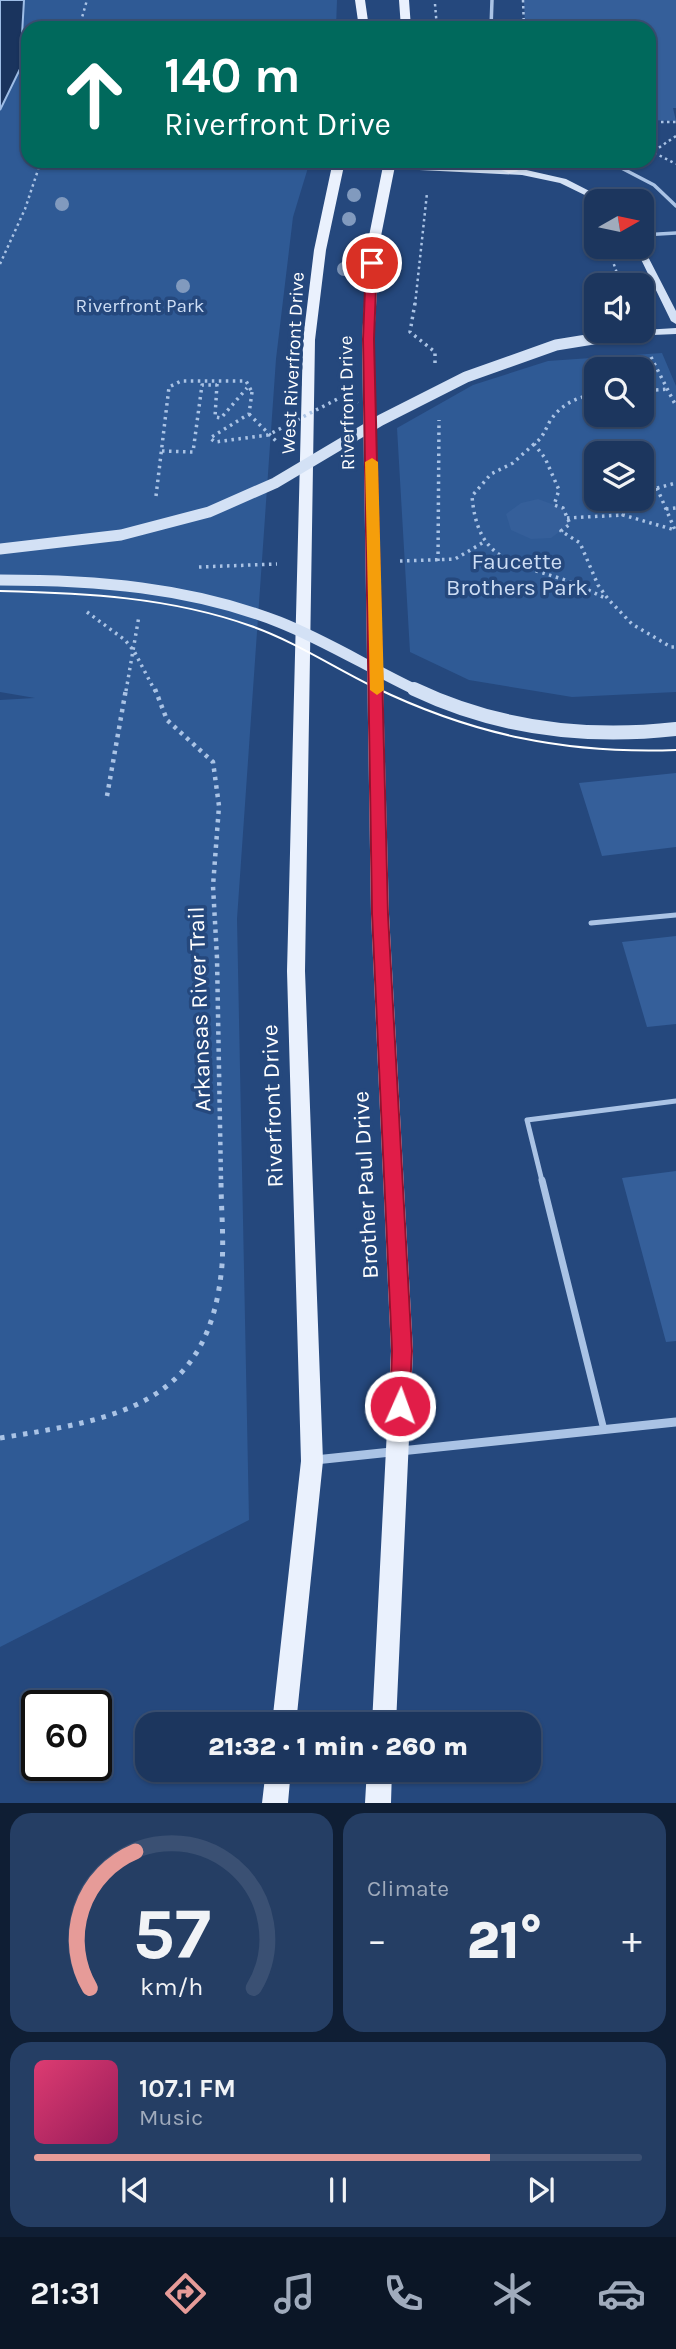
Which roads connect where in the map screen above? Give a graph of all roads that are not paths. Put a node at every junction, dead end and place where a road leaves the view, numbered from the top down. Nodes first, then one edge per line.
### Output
1 (360, 0) edge
2 (404, 0) edge
3 (492, 0) edge
4 (362, 21) edge
5 (406, 21) edge
6 (491, 21) edge
7 (337, 168) edge
8 (388, 168) edge
9 (466, 168) edge
10 (504, 168) edge
11 (621, 168) edge
12 (513, 171) junction
13 (584, 189) edge
14 (676, 206) edge
15 (676, 233) edge
16 (654, 234) edge
17 (646, 259) edge
18 (676, 321) edge
19 (676, 331) edge
20 (307, 486) joint
21 (0, 548) edge
22 (0, 580) edge
23 (376, 642) joint
24 (676, 729) edge
25 (676, 915) edge
26 (591, 923) dead end
27 (676, 1101) edge
28 (676, 1422) edge
29 (605, 1432) junction
30 (397, 1449) junction
31 (312, 1461) junction
32 (285, 1712) edge
33 (385, 1712) edge
34 (277, 1782) edge
35 (379, 1782) edge
36 (275, 1803) edge
37 (378, 1803) edge

1 - 4 main road
2 - 5 main road
3 - 6 lane
7 - 20 main road, West Riverfront Drive
8 - 23 main road, Riverfront Drive
9 - 12 main road
10 - 12 main road
11 - 14 lane
12 - 13 main road
15 - 16 lane
17 - 18 main road
19 - 21 main road, bridge
20 - 31 main road, Riverfront Drive
22 - 24 main road, bridge
23 - 30 main road, Brother Paul Drive
25 - 26 lane
27 - 29 lane
28 - 29 street
29 - 30 street
30 - 31 street
30 - 33 main road, Brother Paul Drive
31 - 32 main road, Riverfront Drive
34 - 36 main road
35 - 37 main road

